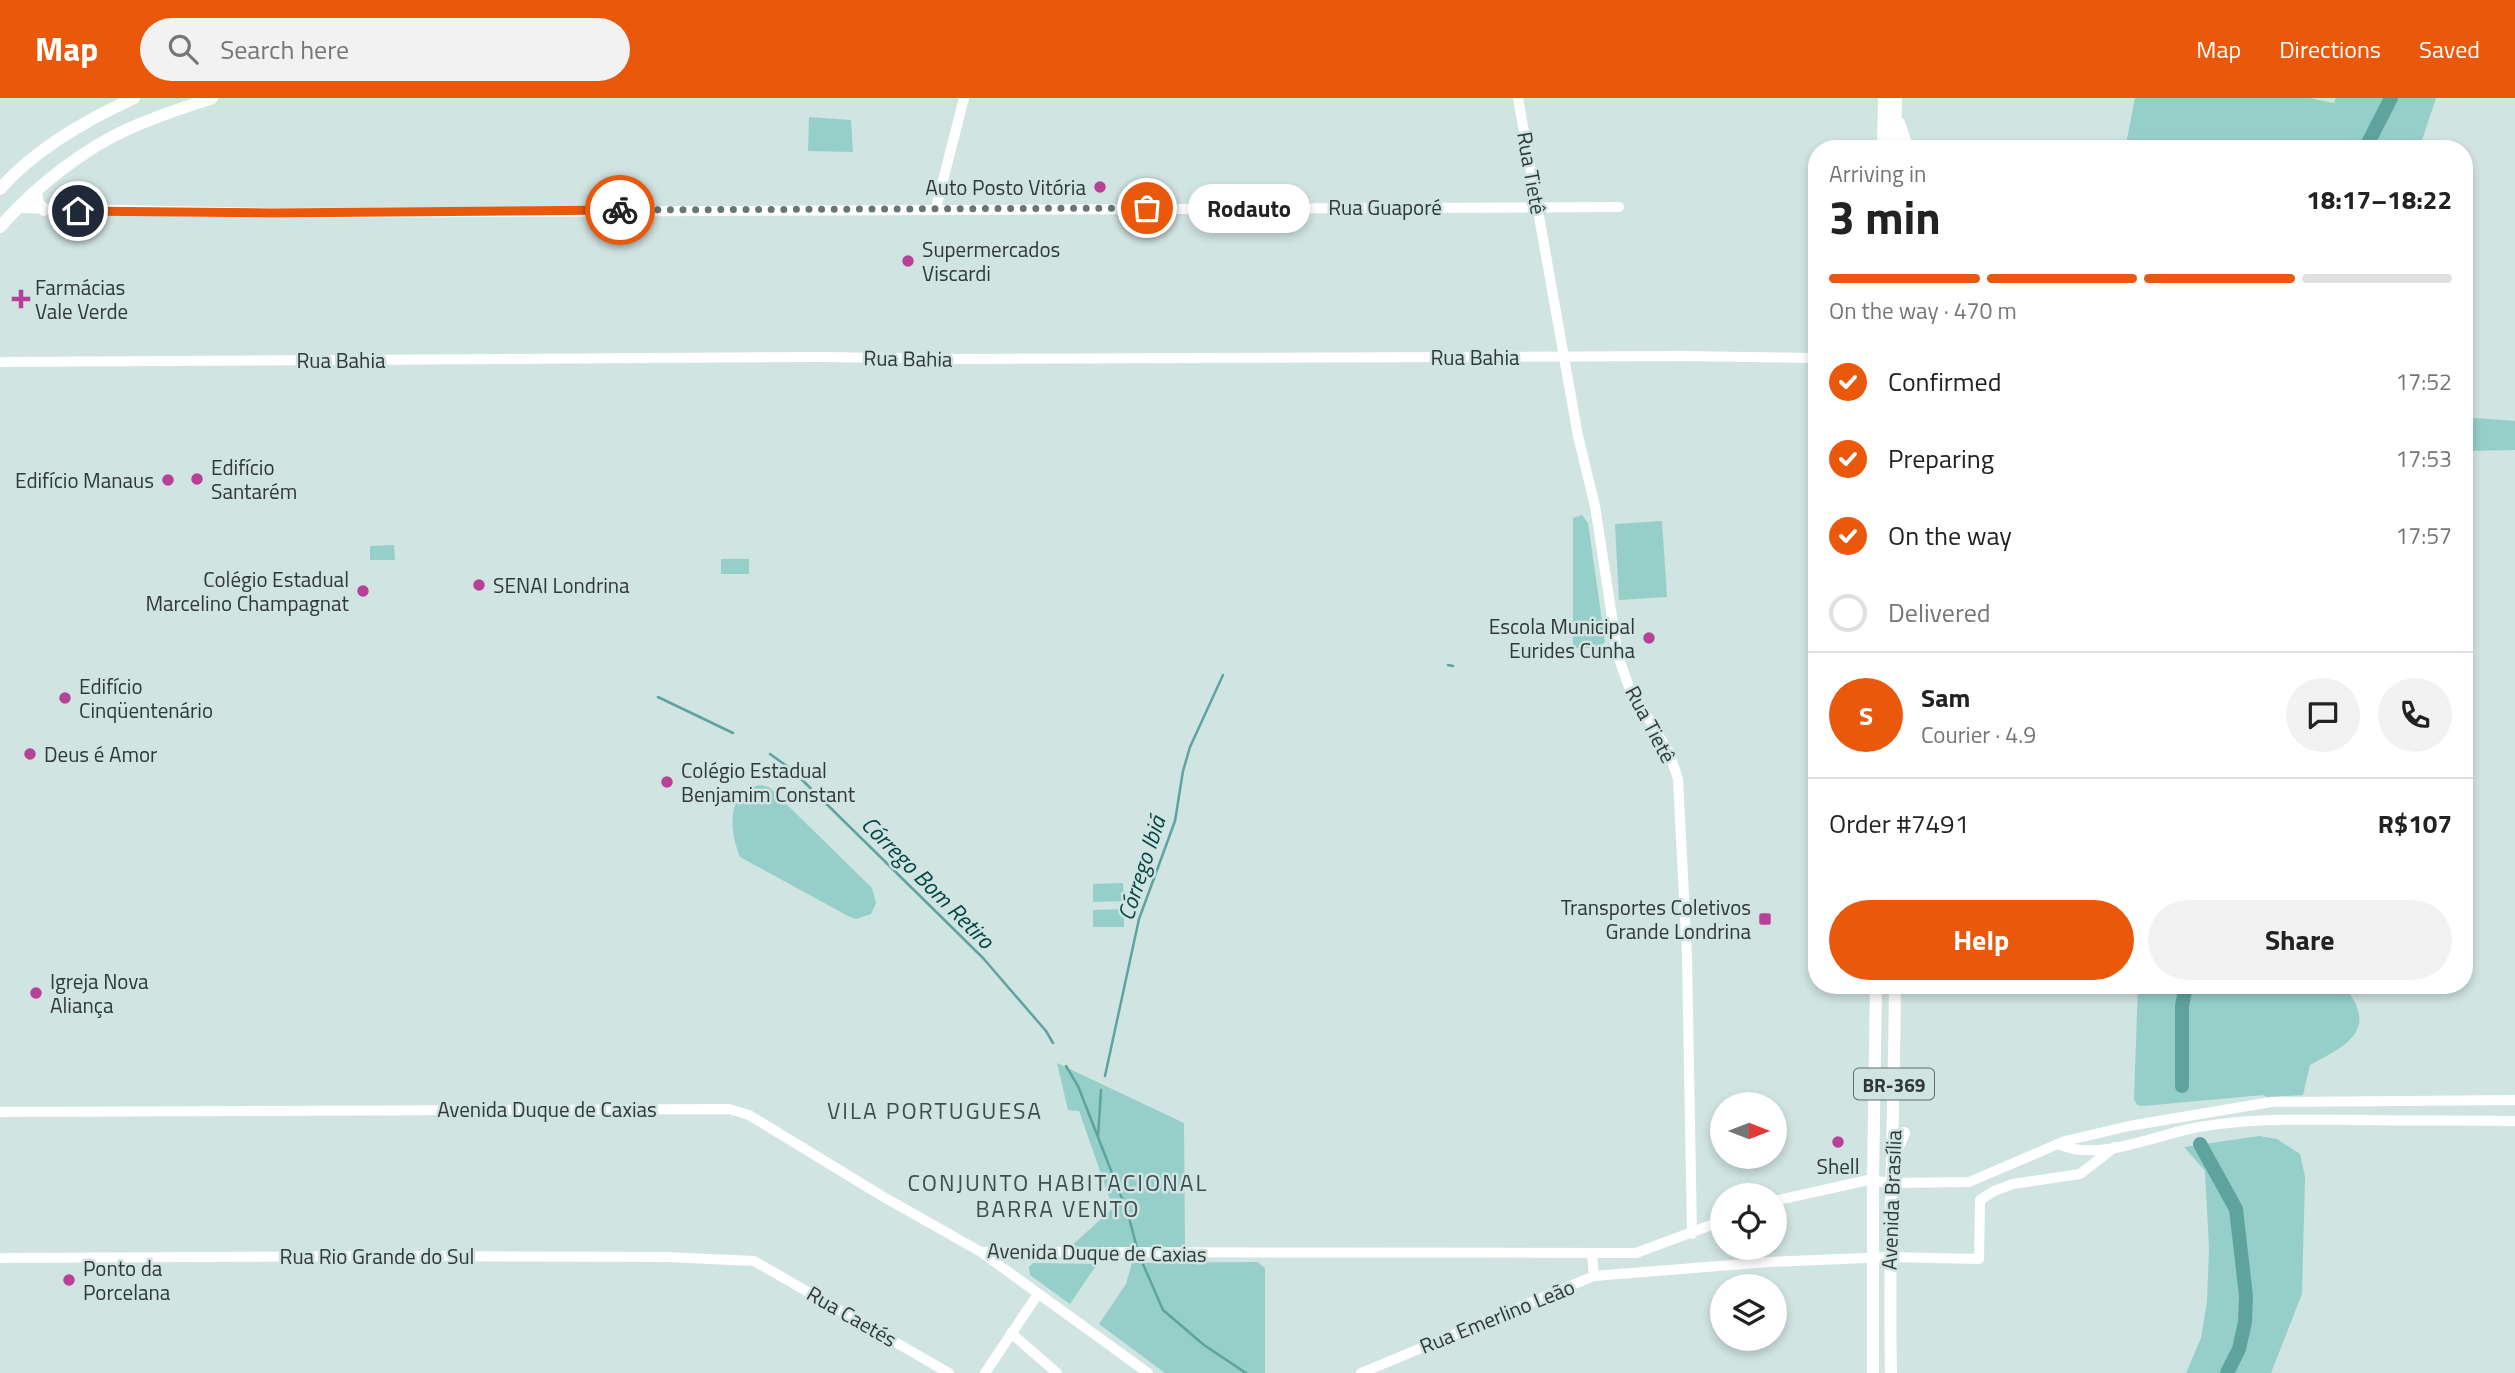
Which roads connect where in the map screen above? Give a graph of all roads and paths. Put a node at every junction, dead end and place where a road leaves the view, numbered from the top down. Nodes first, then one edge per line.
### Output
1 (134, 98) edge
2 (212, 98) edge
3 (964, 98) edge
4 (1518, 98) edge
5 (1884, 98) edge
6 (1896, 98) edge
7 (1895, 114) junction
8 (1883, 140) edge
9 (1895, 140) edge
10 (1905, 140) edge
11 (0, 189) edge
12 (36, 193) junction
13 (1619, 206) dead end
14 (1538, 207) junction
15 (17, 208) junction
16 (936, 208) junction
17 (44, 211) junction
18 (0, 227) edge
19 (1566, 357) junction
20 (1808, 358) edge
21 (0, 362) edge
22 (1876, 994) edge
23 (1895, 994) edge
24 (2515, 1100) edge
25 (0, 1112) edge
26 (2515, 1121) edge
27 (1904, 1133) dead end
28 (2058, 1144) junction
29 (2115, 1147) junction
30 (1893, 1159) junction
31 (1873, 1181) junction
32 (1892, 1183) junction
33 (1787, 1198) edge
34 (1710, 1226) edge
35 (1692, 1234) junction
36 (981, 1252) junction
37 (1641, 1253) junction
38 (1591, 1254) junction
39 (1889, 1257) junction
40 (0, 1258) edge
41 (1873, 1258) junction
42 (754, 1261) joint
43 (1647, 1271) junction
44 (1594, 1276) junction
45 (1038, 1294) junction
46 (1011, 1333) junction
47 (949, 1373) edge
48 (985, 1373) edge
49 (1057, 1373) edge
50 (1149, 1373) edge
51 (1361, 1373) edge
52 (1873, 1373) edge
53 (1891, 1373) edge

1 - 11 main road
2 - 12 main road
3 - 16 street
4 - 14 street, Rua Tietê
5 - 8 main road
6 - 7 main road
7 - 9 main road
7 - 10 main road
12 - 15 main road
12 - 17 main road
13 - 14 street, Rua Guaporé
14 - 16 street, Rua Guaporé
14 - 19 street, Rua Tietê
15 - 17 street, Rua Guaporé
15 - 18 main road
16 - 17 street, Rua Guaporé
19 - 20 street, Rua Bahia
19 - 21 street, Rua Bahia
19 - 35 street, Rua Tietê
22 - 31 main road, Avenida Brasília / BR-369
23 - 30 main road, Avenida Brasília / BR-369
24 - 28 street
25 - 36 street, Avenida Duque de Caxias
26 - 29 street
27 - 30 main road
28 - 29 street
28 - 32 street
29 - 39 street, Rua Emerlino Leão
30 - 32 main road, Avenida Brasília / BR-369
31 - 32 street
31 - 33 street
31 - 41 main road, Avenida Brasília / BR-369
32 - 39 main road, Avenida Brasília / BR-369
34 - 35 street, Avenida Duque de Caxias
35 - 37 street, Avenida Duque de Caxias
36 - 38 street, Avenida Duque de Caxias
36 - 45 street
37 - 38 street, Avenida Duque de Caxias
37 - 43 street
38 - 44 street
39 - 41 street, Rua Emerlino Leão
39 - 53 main road, Avenida Brasília / BR-369
40 - 42 street, Rua Rio Grande do Sul
41 - 43 street, Rua Emerlino Leão
41 - 52 main road, Avenida Brasília / BR-369
42 - 47 street, Rua Caetés
43 - 44 street, Rua Emerlino Leão
44 - 51 street, Rua Emerlino Leão
45 - 46 street
45 - 50 street
46 - 48 street
46 - 49 street

